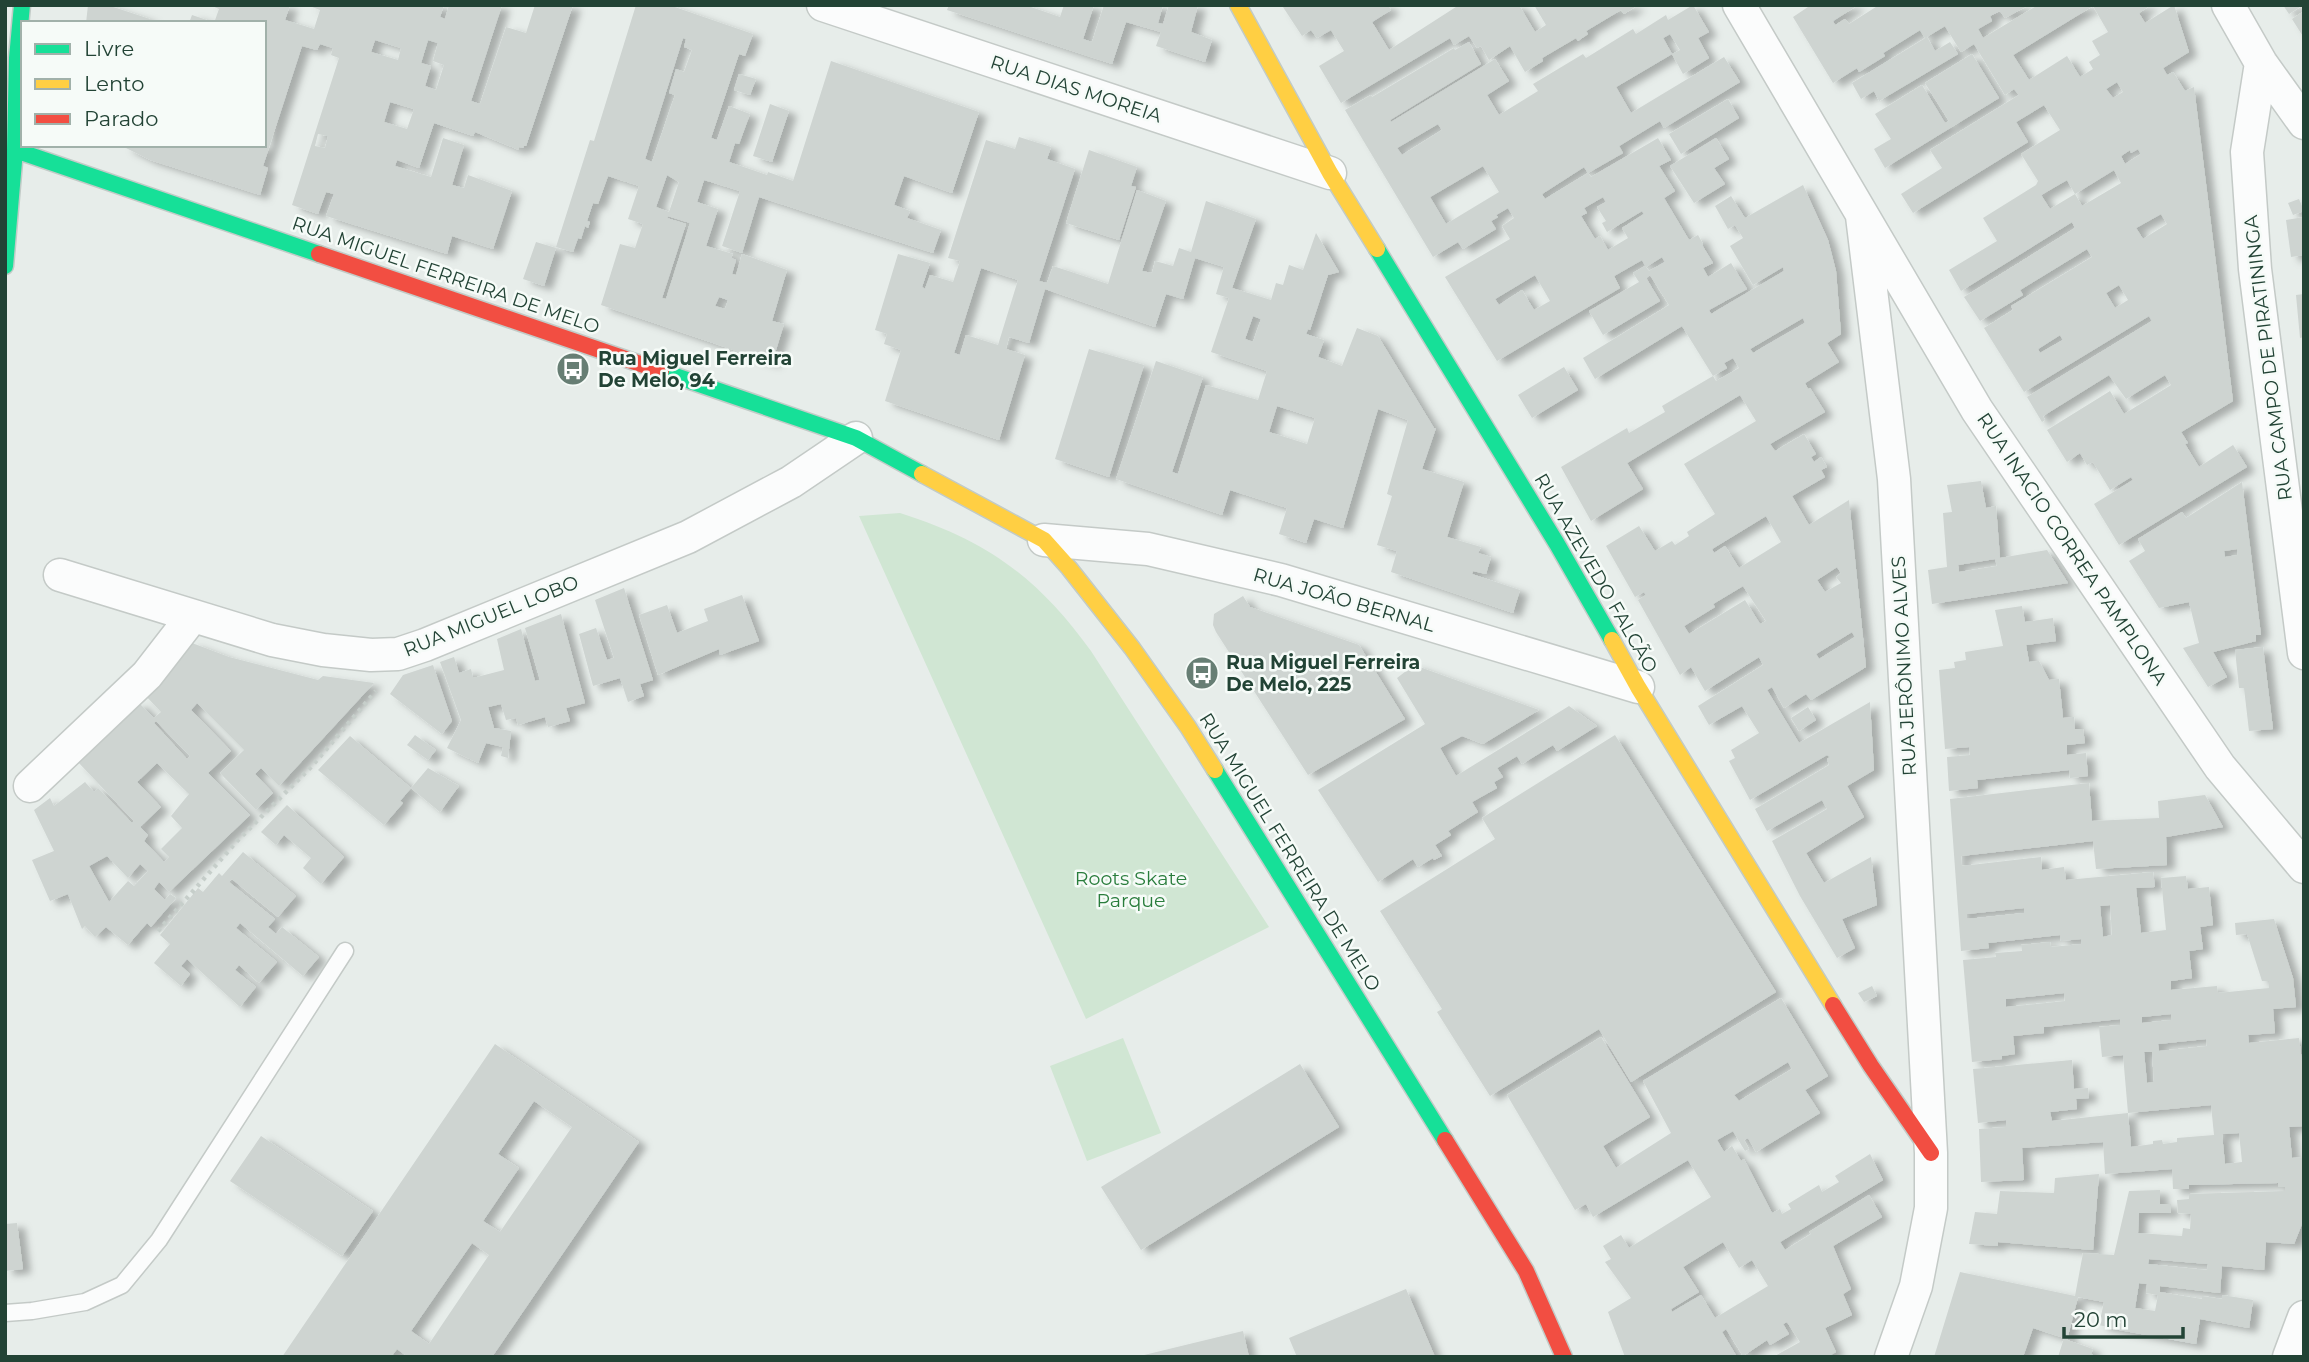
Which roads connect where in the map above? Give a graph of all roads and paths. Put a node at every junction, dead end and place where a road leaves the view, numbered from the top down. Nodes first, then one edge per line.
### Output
1 (22, 5) edge
2 (823, 5) edge
3 (1238, 5) edge
4 (1738, 5) edge
5 (2228, 5) edge
6 (11, 56) edge
7 (2261, 63) junction
8 (2304, 122) edge
9 (15, 150) junction
10 (1330, 173) junction
11 (1862, 216) junction
12 (5, 266) edge
13 (856, 438) junction
14 (1044, 540) junction
15 (60, 575) dead end
16 (192, 617) junction
17 (2304, 653) edge
18 (398, 654) junction
19 (1638, 687) junction
20 (30, 786) dead end
21 (2304, 867) edge
22 (158, 931) dead end
23 (345, 950) dead end
24 (1931, 1153) junction
25 (5, 1313) edge
26 (2304, 1317) edge
27 (1564, 1357) edge
28 (1891, 1357) edge
29 (2289, 1357) edge

1 - 6 main road
2 - 10 street, RUA DIAS MOREIA
3 - 10 main road, RUA AZEVEDO FALCÃO
4 - 11 street, RUA JERÔNIMO ALVES
5 - 7 street
6 - 9 main road
7 - 8 street
7 - 17 street, RUA CAMPO DE PIRATININGA
9 - 12 main road
9 - 13 main road, RUA MIGUEL FERREIRA DE MELO
10 - 19 main road, RUA AZEVEDO FALCÃO
11 - 21 street, RUA INACIO CORREA PAMPLONA
11 - 24 street, RUA JERÔNIMO ALVES
13 - 14 main road, RUA MIGUEL FERREIRA DE MELO
13 - 18 street, RUA MIGUEL LOBO
14 - 19 street, RUA JOÃO BERNAL
14 - 27 main road, RUA MIGUEL FERREIRA DE MELO
15 - 16 street, RUA MIGUEL LOBO
16 - 18 street, RUA MIGUEL LOBO
16 - 20 street
18 - 22 path
19 - 24 main road, RUA AZEVEDO FALCÃO
23 - 25 lane
24 - 28 street, RUA JERÔNIMO ALVES
26 - 29 street

